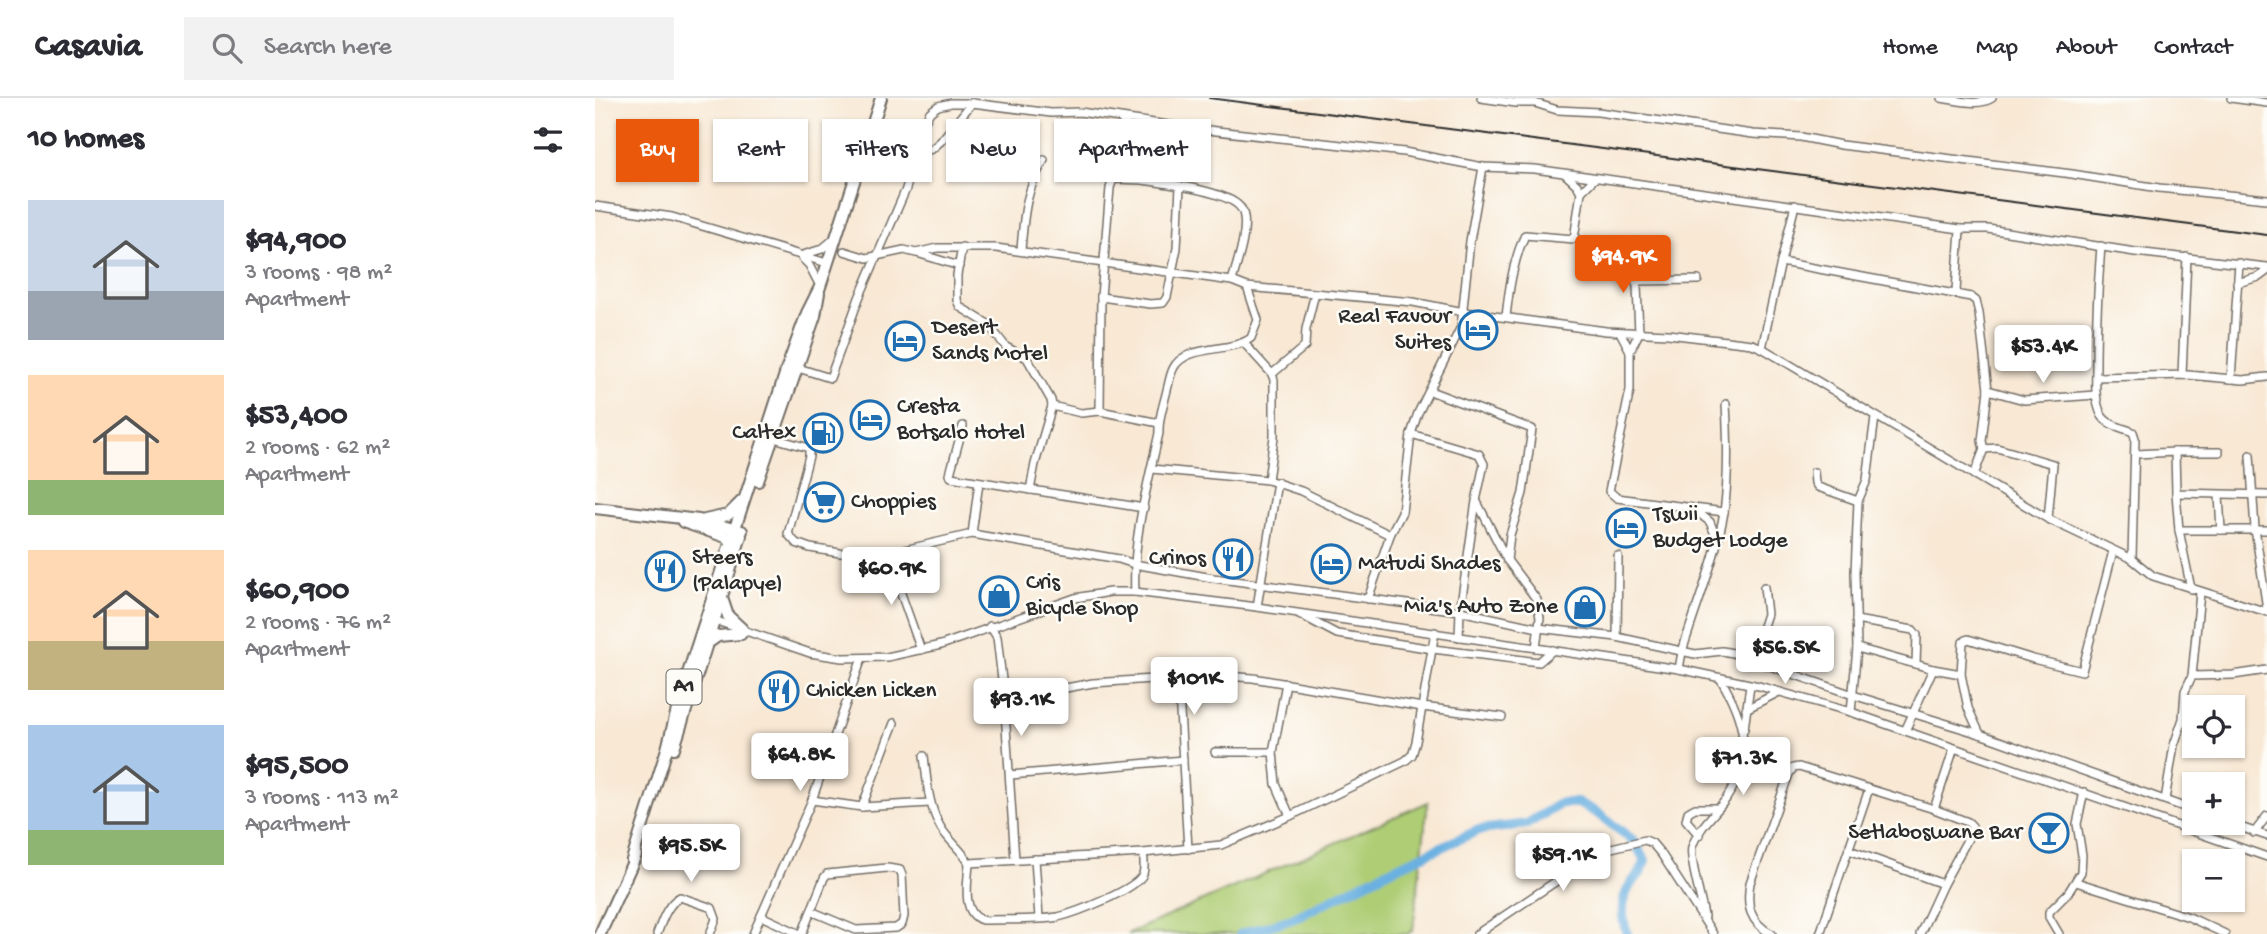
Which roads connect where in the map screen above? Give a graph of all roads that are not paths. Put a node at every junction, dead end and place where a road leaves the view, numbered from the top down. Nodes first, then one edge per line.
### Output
1 (881, 98) edge
2 (1481, 98) edge
3 (1941, 98) edge
4 (1992, 98) edge
5 (2231, 98) edge
6 (972, 103) junction
7 (2267, 103) edge
8 (1120, 118) joint
9 (926, 119) edge
10 (1127, 119) edge
11 (1211, 130) edge
12 (932, 149) edge
13 (1044, 160) dead end
14 (1483, 167) junction
15 (1565, 174) junction
16 (1595, 178) junction
17 (907, 182) edge
18 (1112, 182) edge
19 (1155, 182) edge
20 (1180, 186) junction
21 (1581, 192) junction
22 (2267, 199) edge
23 (1795, 205) junction
24 (595, 206) edge
25 (1960, 229) junction
26 (834, 239) junction
27 (2101, 246) junction
28 (962, 247) junction
29 (1021, 250) junction
30 (844, 251) dead end
31 (916, 253) junction
32 (877, 255) junction
33 (799, 256) junction
34 (2187, 257) junction
35 (1633, 259) dead end
36 (1781, 262) junction
37 (827, 263) junction
38 (2239, 263) junction
39 (1104, 264) junction
40 (959, 266) junction
41 (2267, 269) edge
42 (1170, 273) junction
43 (1698, 280) dead end
44 (1232, 281) junction
45 (1636, 281) junction
46 (2237, 283) junction
47 (820, 287) junction
48 (1247, 287) junction
49 (1956, 292) junction
50 (1315, 293) junction
51 (1101, 297) junction
52 (1464, 312) junction
53 (1506, 317) junction
54 (1620, 332) junction
55 (1639, 333) junction
56 (1244, 343) junction
57 (1762, 348) junction
58 (1630, 351) junction
59 (793, 367) junction
60 (1272, 374) junction
61 (2182, 375) junction
62 (2097, 377) junction
63 (2267, 377) edge
64 (2231, 379) junction
65 (1988, 390) junction
66 (1430, 391) junction
67 (2096, 395) junction
68 (1726, 404) dead end
69 (1052, 406) junction
70 (1100, 411) junction
71 (1875, 417) junction
72 (1159, 423) junction
73 (963, 426) dead end
74 (1411, 435) junction
75 (770, 437) junction
76 (1984, 449) junction
77 (2175, 452) junction
78 (2219, 452) dead end
79 (2136, 454) junction
80 (2250, 455) dead end
81 (1151, 469) junction
82 (1814, 472) dead end
83 (1974, 475) junction
84 (1272, 481) junction
85 (979, 482) junction
86 (1030, 490) junction
87 (748, 491) junction
88 (2176, 493) junction
89 (2251, 494) junction
90 (2219, 495) junction
91 (2267, 495) edge
92 (1858, 501) junction
93 (1476, 502) junction
94 (595, 508) edge
95 (1144, 508) junction
96 (1693, 508) junction
97 (1724, 512) junction
98 (673, 518) junction
99 (2048, 519) junction
100 (699, 520) junction
101 (2255, 529) junction
102 (2179, 530) junction
103 (2221, 530) junction
104 (2267, 530) edge
105 (708, 532) junction
106 (972, 534) junction
107 (738, 536) junction
108 (1390, 536) junction
109 (1717, 541) junction
110 (2113, 551) junction
111 (887, 554) junction
112 (1618, 556) dead end
113 (2132, 558) junction
114 (1507, 560) junction
115 (1134, 564) junction
116 (723, 568) junction
117 (1260, 583) junction
118 (1764, 587) dead end
119 (2191, 589) junction
120 (1135, 592) junction
121 (2200, 593) junction
122 (722, 598) junction
123 (1368, 599) junction
124 (1257, 607) junction
125 (1460, 611) junction
126 (2267, 611) edge
127 (1295, 612) junction
128 (1856, 620) junction
129 (710, 622) junction
130 (991, 626) junction
131 (1538, 628) junction
132 (745, 632) junction
133 (1435, 632) junction
134 (1459, 636) junction
135 (1617, 638) junction
136 (708, 643) junction
137 (1536, 648) junction
138 (1857, 648) junction
139 (1433, 649) junction
140 (921, 650) junction
141 (1553, 650) junction
142 (1682, 652) junction
143 (862, 658) junction
144 (1752, 659) junction
145 (1916, 664) junction
146 (1679, 669) junction
147 (1933, 669) junction
148 (2267, 670) edge
149 (1961, 674) junction
150 (1178, 676) junction
151 (2192, 676) junction
152 (1720, 678) junction
153 (1286, 683) junction
154 (1750, 685) junction
155 (1779, 692) junction
156 (1853, 695) junction
157 (1004, 697) junction
158 (1422, 707) junction
159 (1746, 709) junction
160 (1851, 712) junction
161 (1914, 714) junction
162 (1501, 717) dead end
163 (894, 723) dead end
164 (1905, 731) junction
165 (1744, 733) junction
166 (1980, 734) junction
167 (1954, 748) junction
168 (1215, 752) dead end
169 (1273, 752) junction
170 (924, 756) dead end
171 (1183, 760) junction
172 (1010, 775) junction
173 (1869, 789) junction
174 (2084, 792) junction
175 (813, 800) junction
176 (2165, 800) junction
177 (930, 803) junction
178 (2182, 806) edge
179 (862, 807) junction
180 (1718, 808) junction
181 (1934, 809) junction
182 (1290, 816) junction
183 (2267, 816) edge
184 (2245, 830) edge
185 (2254, 833) junction
186 (1699, 835) junction
187 (2267, 836) edge
188 (1188, 849) junction
189 (1849, 850) junction
190 (1143, 853) junction
191 (2267, 858) edge
192 (1035, 859) junction
193 (632, 860) junction
194 (1015, 860) junction
195 (969, 863) junction
196 (2076, 882) junction
197 (1943, 884) junction
198 (811, 911) junction
199 (761, 916) junction
200 (1039, 918) junction
201 (1705, 920) junction
202 (600, 934) edge
203 (657, 934) edge
204 (710, 934) edge
205 (753, 934) edge
206 (801, 934) edge
207 (1477, 934) edge
208 (1713, 934) edge
209 (1772, 934) edge
210 (1820, 934) edge
211 (1920, 934) edge
212 (2059, 934) edge
213 (2225, 934) edge

1 - 26 highway, A1
2 - 22 street
3 - 4 street
5 - 7 street
6 - 8 street
6 - 9 street
6 - 12 street
8 - 10 street
11 - 14 street
13 - 29 street
14 - 15 street
14 - 52 street
15 - 16 street
15 - 21 street
16 - 21 street
16 - 23 street
17 - 32 street
18 - 39 street
19 - 20 street
20 - 42 street
20 - 44 street
21 - 53 street
23 - 25 street
23 - 36 street
24 - 33 street
25 - 27 street
25 - 49 street
26 - 33 street
26 - 37 highway, A1
27 - 34 street
27 - 62 street
28 - 29 street
28 - 31 street
28 - 40 street
29 - 39 street
30 - 32 street
31 - 32 street
31 - 40 street
32 - 59 street
33 - 37 street
33 - 47 street
34 - 38 street
34 - 61 street
35 - 45 street
36 - 49 street
36 - 57 street
37 - 47 highway, A1
38 - 41 street
38 - 46 street
39 - 42 street
39 - 51 street
40 - 69 street
41 - 46 street
42 - 44 street
42 - 51 street
43 - 45 street
44 - 48 street
45 - 55 street
46 - 64 street
47 - 59 highway, A1
48 - 50 street
48 - 56 street
49 - 65 street
50 - 52 street
50 - 60 street
51 - 70 street
52 - 53 street
52 - 66 street
53 - 54 street
54 - 55 street
54 - 58 street
55 - 57 street
55 - 58 street
56 - 60 street
56 - 72 street
57 - 71 street
58 - 96 street
59 - 75 highway, A1
60 - 84 street
61 - 62 street
61 - 64 street
62 - 67 street
63 - 64 street
65 - 67 street
65 - 76 street
66 - 74 street
66 - 114 street
67 - 79 street
68 - 97 street
69 - 70 street
69 - 86 street
70 - 72 street
71 - 83 street
71 - 92 street
72 - 81 street
73 - 85 street
74 - 93 street
74 - 108 street
75 - 87 highway, A1
75 - 107 highway, A1
75 - 111 street
76 - 83 street
76 - 99 street
77 - 78 street
77 - 79 street
77 - 88 street
79 - 113 street
80 - 89 street
81 - 84 street
81 - 95 street
82 - 92 street
83 - 99 street
84 - 108 street
84 - 117 street
85 - 86 street
85 - 106 street
86 - 95 street
87 - 100 highway
87 - 107 highway, A1
88 - 90 street
88 - 102 street
89 - 90 street
89 - 91 street
89 - 101 street
90 - 103 street
92 - 128 street
93 - 114 street
93 - 125 street
94 - 98 highway
95 - 115 street
96 - 97 street
96 - 109 street
97 - 109 street
98 - 100 highway
98 - 105 highway
99 - 110 street
100 - 107 highway
101 - 103 street
101 - 104 street
101 - 126 street
102 - 103 street
102 - 119 street
105 - 107 highway
105 - 116 highway
106 - 111 street
106 - 115 street
107 - 116 highway, A1
107 - 122 highway, A1
108 - 123 street
109 - 142 street
110 - 113 street
110 - 149 street
111 - 140 street
112 - 135 street
113 - 119 street
114 - 131 street
115 - 117 street
115 - 120 street
116 - 129 highway, A1
117 - 123 street
117 - 124 street
118 - 144 street
119 - 121 street
120 - 124 street
120 - 130 street
121 - 126 street
121 - 151 street
122 - 129 highway, A1
122 - 132 highway
123 - 125 street
124 - 127 street
125 - 131 street
125 - 134 street
127 - 133 street
127 - 139 street
128 - 138 street
128 - 145 street
129 - 132 street
129 - 136 highway, A1
129 - 193 highway, A1
130 - 140 street
130 - 157 street
131 - 135 street
131 - 137 street
132 - 136 highway
132 - 143 street
133 - 134 street
133 - 139 street
134 - 137 street
135 - 142 street
136 - 193 highway, A1
137 - 141 street
138 - 145 street
138 - 156 street
139 - 141 street
139 - 158 street
140 - 143 street
141 - 146 street
142 - 144 street
142 - 146 street
143 - 175 street
144 - 156 street
145 - 147 street
146 - 152 street
147 - 149 street
147 - 161 street
148 - 151 street
149 - 166 street
150 - 153 street
150 - 157 street
150 - 171 street
151 - 176 street
152 - 154 street
152 - 165 street
153 - 158 street
153 - 169 street
154 - 155 street
154 - 159 street
155 - 159 street
155 - 160 street
156 - 160 street
156 - 161 street
157 - 172 street
158 - 162 street
158 - 182 street
159 - 165 street
160 - 164 street
161 - 164 street
161 - 166 street
163 - 179 street
164 - 167 street
165 - 180 street
166 - 176 street
167 - 174 street
167 - 181 street
168 - 169 street
169 - 182 street
170 - 177 street
171 - 172 street
171 - 188 street
172 - 194 street
173 - 181 street
173 - 189 street
173 - 209 street
174 - 191 street
174 - 196 street
175 - 179 street
175 - 199 street
176 - 178 street
177 - 179 street
177 - 195 street
180 - 186 street
180 - 186 street
181 - 197 street
182 - 188 street
183 - 185 street
184 - 185 street
185 - 187 street
186 - 201 street
188 - 190 street
189 - 197 street
189 - 210 street
190 - 192 street
190 - 200 street
192 - 194 street
192 - 200 street
193 - 202 highway, A1
194 - 195 street
195 - 200 street
196 - 212 street
196 - 213 street
197 - 211 street
198 - 198 street
198 - 206 street
199 - 205 street
199 - 206 street
201 - 207 street
201 - 208 street
203 - 204 street

